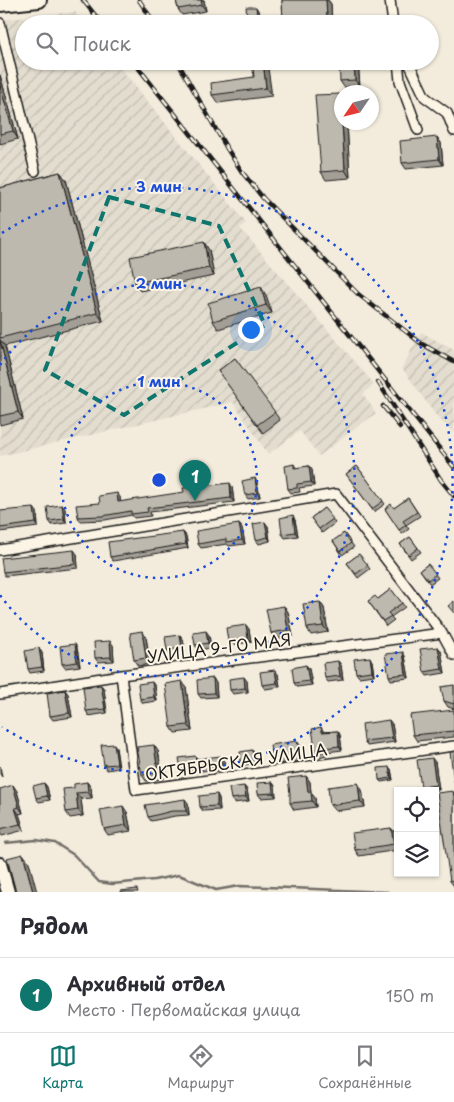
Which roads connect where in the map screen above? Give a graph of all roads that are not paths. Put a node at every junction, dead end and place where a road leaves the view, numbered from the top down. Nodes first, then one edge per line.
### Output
1 (40, 0) edge
2 (390, 0) edge
3 (0, 4) edge
4 (392, 15) edge
5 (0, 23) edge
6 (399, 70) edge
7 (412, 70) edge
8 (418, 130) dead end
9 (454, 131) edge
10 (35, 171) dead end
11 (0, 550) edge
12 (442, 633) junction
13 (454, 654) edge
14 (121, 675) junction
15 (0, 694) edge
16 (454, 746) edge
17 (0, 864) edge
18 (8, 892) edge

1 - 3 main road
2 - 4 street
5 - 10 street
6 - 8 street
7 - 9 street
11 - 12 street
12 - 13 street
12 - 14 street, УЛИЦА 9-ГО МАЯ
14 - 15 street, УЛИЦА 9-ГО МАЯ
14 - 16 street, ОКТЯБРЬСКАЯ УЛИЦА
17 - 18 main road

